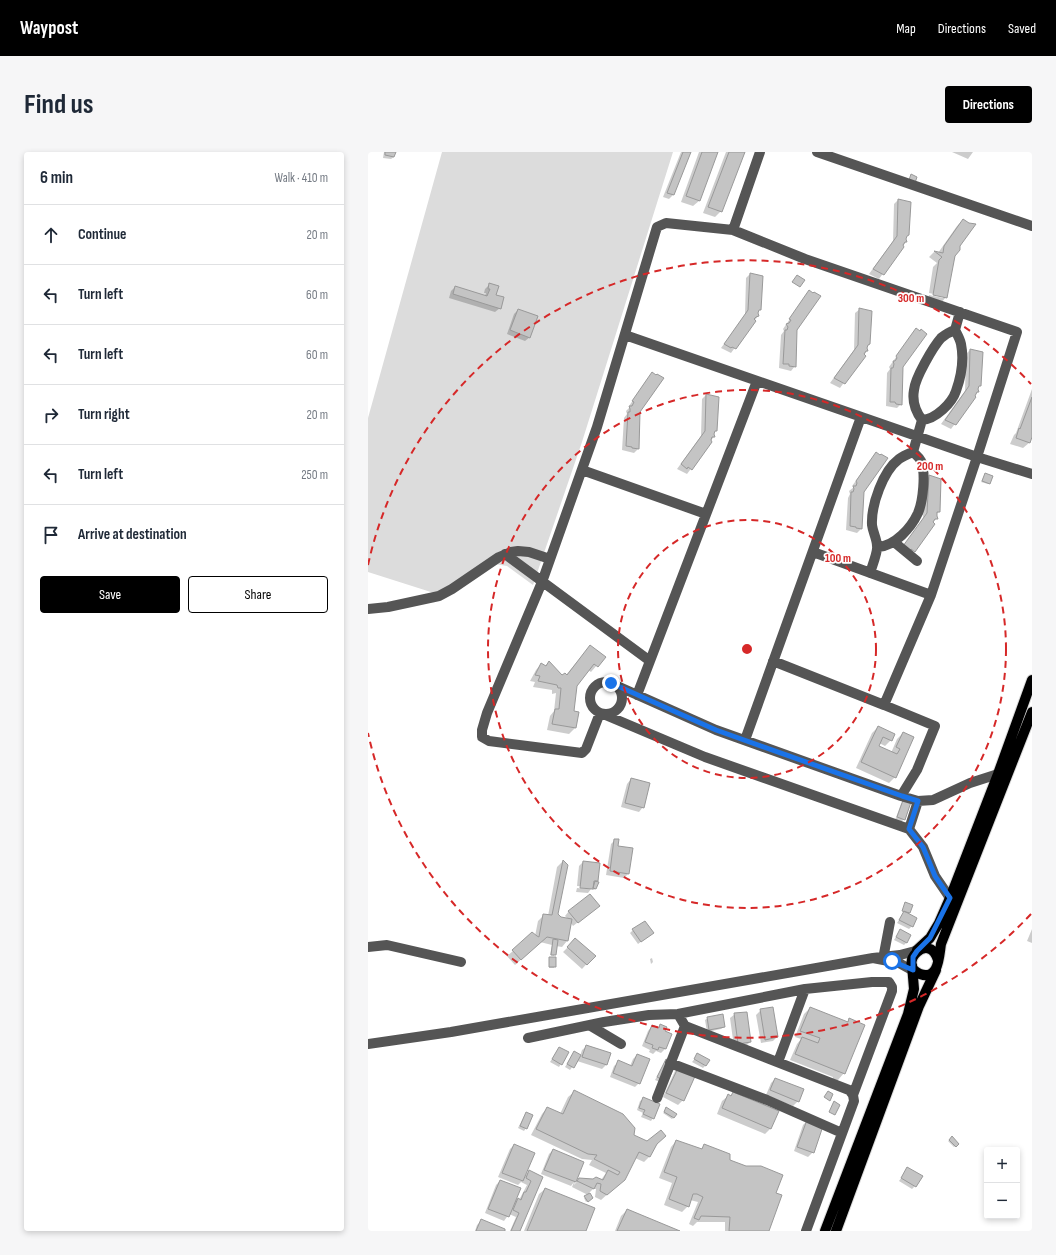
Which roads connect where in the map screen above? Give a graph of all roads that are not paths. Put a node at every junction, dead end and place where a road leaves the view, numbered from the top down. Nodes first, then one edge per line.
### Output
1 (760, 152) edge
2 (817, 152) edge
3 (1032, 226) edge
4 (733, 230) junction
5 (960, 312) junction
6 (955, 330) junction
7 (625, 335) junction
8 (757, 381) junction
9 (861, 417) junction
10 (922, 420) junction
11 (917, 436) junction
12 (913, 452) junction
13 (977, 458) junction
14 (582, 470) junction
15 (1032, 474) edge
16 (706, 514) junction
17 (894, 542) junction
18 (878, 547) junction
19 (813, 552) junction
20 (505, 554) junction
21 (550, 559) junction
22 (916, 561) dead end
23 (870, 573) junction
24 (542, 582) junction
25 (931, 595) junction
26 (368, 609) edge
27 (650, 661) junction
28 (773, 661) junction
29 (1032, 680) edge
30 (615, 685) junction
31 (637, 695) junction
32 (884, 705) junction
33 (1032, 712) edge
34 (601, 713) junction
35 (745, 740) junction
36 (998, 774) junction
37 (902, 796) junction
38 (918, 801) junction
39 (909, 829) junction
40 (950, 898) junction
41 (890, 922) dead end
42 (368, 947) edge
43 (917, 951) junction
44 (884, 958) junction
45 (461, 962) dead end
46 (938, 964) junction
47 (914, 969) junction
48 (805, 989) junction
49 (678, 1014) junction
50 (589, 1025) junction
51 (685, 1026) junction
52 (528, 1038) dead end
53 (368, 1044) edge
54 (621, 1044) dead end
55 (670, 1062) junction
56 (778, 1062) junction
57 (853, 1095) junction
58 (657, 1098) dead end
59 (842, 1133) junction
60 (806, 1231) edge
61 (825, 1231) edge
62 (836, 1231) edge

1 - 4 street
2 - 3 street
4 - 5 street
4 - 7 street
5 - 6 street
5 - 13 street
6 - 10 street
6 - 10 street
7 - 8 street
7 - 14 street
8 - 9 street
8 - 16 street
9 - 11 street
9 - 19 street
10 - 11 street
11 - 12 street
11 - 13 street
12 - 17 street
12 - 18 street
13 - 15 street
13 - 25 street
14 - 16 street
14 - 21 street
16 - 27 street
17 - 18 street
17 - 22 street
18 - 23 street
19 - 23 street
19 - 28 street
20 - 21 street
20 - 24 street
20 - 26 street
21 - 24 street
23 - 25 street
24 - 27 street
24 - 34 street
25 - 32 street
27 - 31 street
28 - 32 street
28 - 35 street
29 - 36 main road
30 - 31 street
30 - 34 street
30 - 34 street
31 - 35 street
32 - 37 street
33 - 46 main road
34 - 39 street
35 - 37 street
36 - 38 street
36 - 40 main road
37 - 38 street
38 - 39 street
39 - 40 street
40 - 43 main road
41 - 44 street
42 - 45 street
43 - 44 street
43 - 46 main road
43 - 47 main road
44 - 47 street
44 - 53 street
46 - 47 main road
46 - 62 main road
47 - 61 main road
48 - 49 street
48 - 56 street
48 - 57 street
49 - 50 street
49 - 51 street
50 - 52 street
50 - 54 street
51 - 55 street
51 - 56 street
55 - 58 street
55 - 59 street
56 - 57 street
57 - 59 street
59 - 60 street

